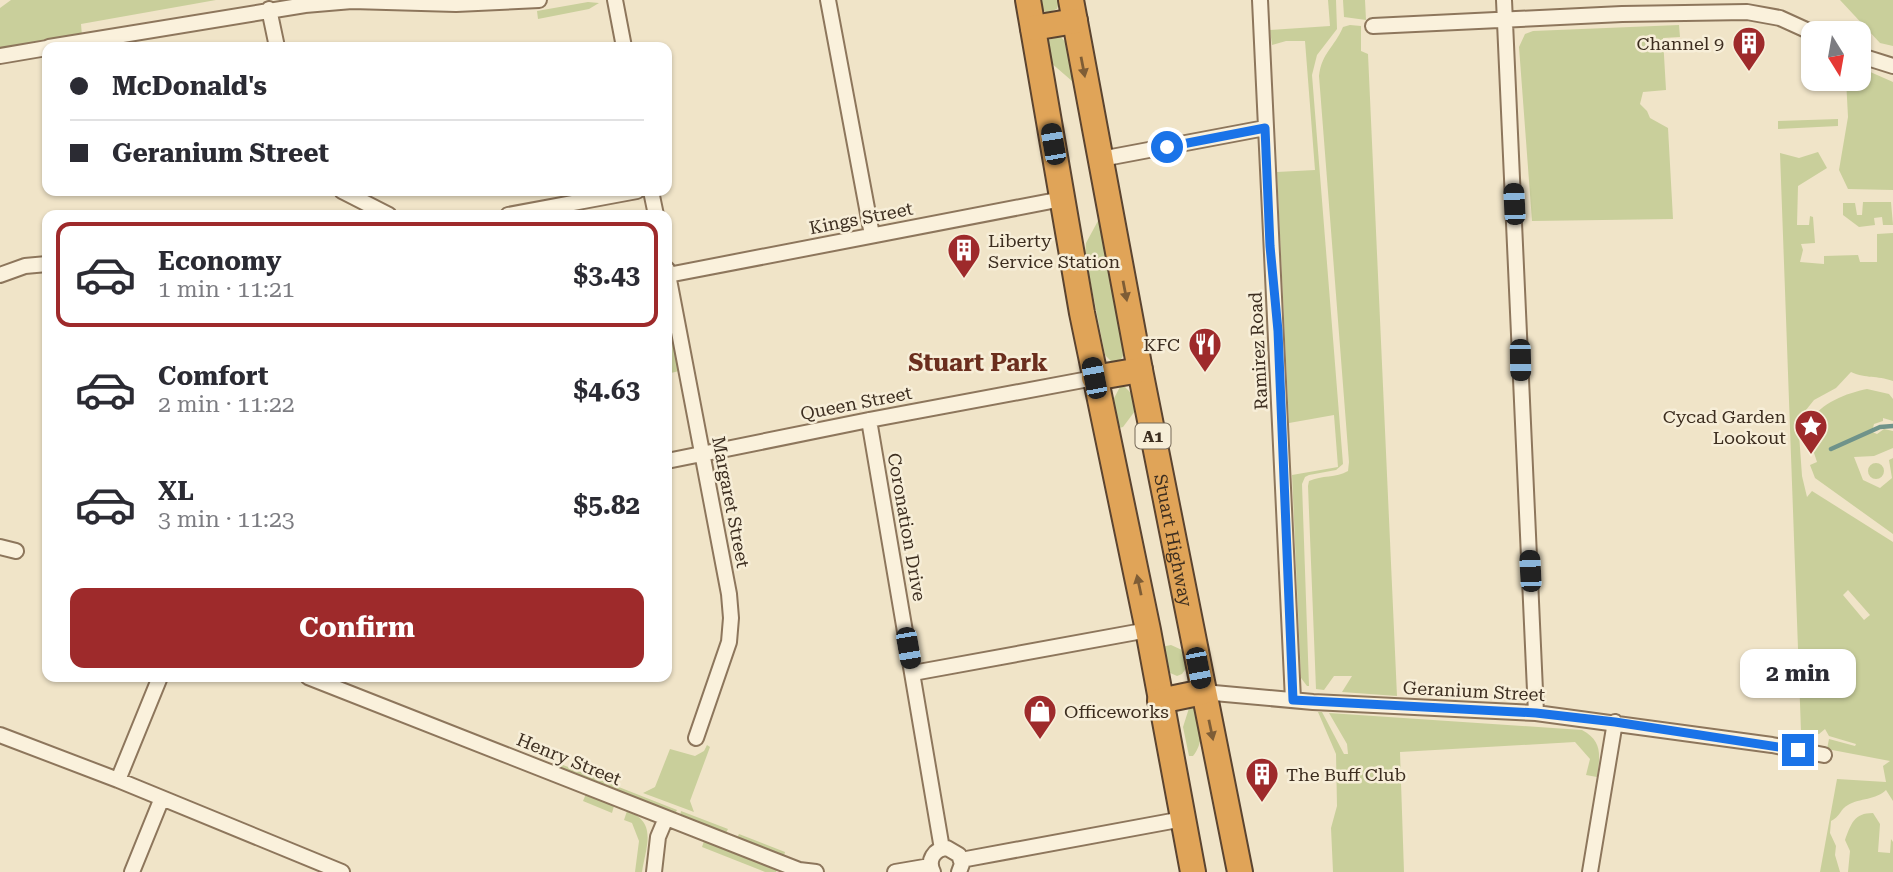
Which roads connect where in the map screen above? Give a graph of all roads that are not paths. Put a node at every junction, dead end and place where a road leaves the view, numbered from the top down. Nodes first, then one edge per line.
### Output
1 (538, 0) edge
2 (615, 0) edge
3 (828, 0) edge
4 (1028, 0) edge
5 (1260, 0) edge
6 (1504, 0) edge
7 (269, 9) junction
8 (1073, 10) edge
9 (1505, 19) junction
10 (1373, 26) dead end
11 (1033, 28) junction
12 (1801, 28) edge
13 (77, 42) edge
14 (276, 42) edge
15 (623, 42) edge
16 (42, 48) edge
17 (0, 56) edge
18 (1871, 59) edge
19 (1893, 66) edge
20 (1265, 128) junction
21 (1101, 159) junction
22 (352, 196) edge
23 (610, 196) edge
24 (1062, 199) junction
25 (379, 210) edge
26 (536, 210) edge
27 (872, 235) junction
28 (42, 265) edge
29 (672, 271) edge
30 (0, 275) edge
31 (672, 297) edge
32 (1140, 370) junction
33 (1094, 378) junction
34 (869, 420) junction
35 (703, 453) junction
36 (672, 460) edge
37 (0, 547) edge
38 (16, 551) dead end
39 (1148, 630) junction
40 (913, 673) junction
41 (158, 682) edge
42 (341, 683) edge
43 (1203, 692) junction
44 (1293, 700) junction
45 (1160, 701) junction
46 (1536, 713) junction
47 (1615, 722) junction
48 (0, 735) edge
49 (696, 738) dead end
50 (1824, 755) dead end
51 (118, 779) junction
52 (162, 798) junction
53 (666, 818) junction
54 (1183, 819) junction
55 (942, 849) junction
56 (960, 866) edge
57 (932, 869) edge
58 (132, 872) edge
59 (342, 872) edge
60 (654, 872) edge
61 (816, 872) edge
62 (895, 872) edge
63 (1193, 872) edge
64 (1240, 872) edge
65 (1590, 872) edge

1 - 7 street
2 - 15 street
3 - 27 street
4 - 11 highway, A1
5 - 20 street, Ramirez Road
6 - 9 street
7 - 13 street
7 - 14 street
8 - 11 highway
8 -> 21 highway, Stuart Highway / A1
9 - 10 street
9 - 12 street
9 - 46 street
11 - 24 highway, A1
16 - 17 street
18 - 19 street
20 - 21 street
20 - 44 street, Ramirez Road
21 -> 32 highway, Stuart Highway / A1
22 - 25 street
23 - 26 street
24 - 27 street, Kings Street
24 - 33 highway, A1
27 - 29 street, Kings Street
28 - 30 street
31 - 35 street, Margaret Street
32 - 33 highway
32 - 43 highway, Stuart Highway / A1
33 - 34 street, Queen Street
39 -> 33 highway, A1
34 - 35 street, Queen Street
34 - 40 street, Coronation Drive
35 - 36 street, Queen Street
35 - 49 street, Margaret Street
37 - 38 street
39 - 40 street
39 - 45 highway, A1
40 - 55 street, Coronation Drive
41 - 51 street
42 - 53 street, Henry Street
43 - 44 street, Geranium Street
43 - 45 highway
43 -> 64 highway, Stuart Highway / A1
44 - 46 street, Geranium Street
45 - 54 highway, A1
46 - 47 street, Geranium Street
47 - 50 street, Geranium Street
47 - 65 street
48 - 51 street
51 - 52 street
52 - 58 street
52 - 59 street
53 - 60 street
53 - 61 street, Henry Street
54 - 56 street
54 - 63 highway, A1
55 - 56 street
55 - 57 street
57 - 62 street

